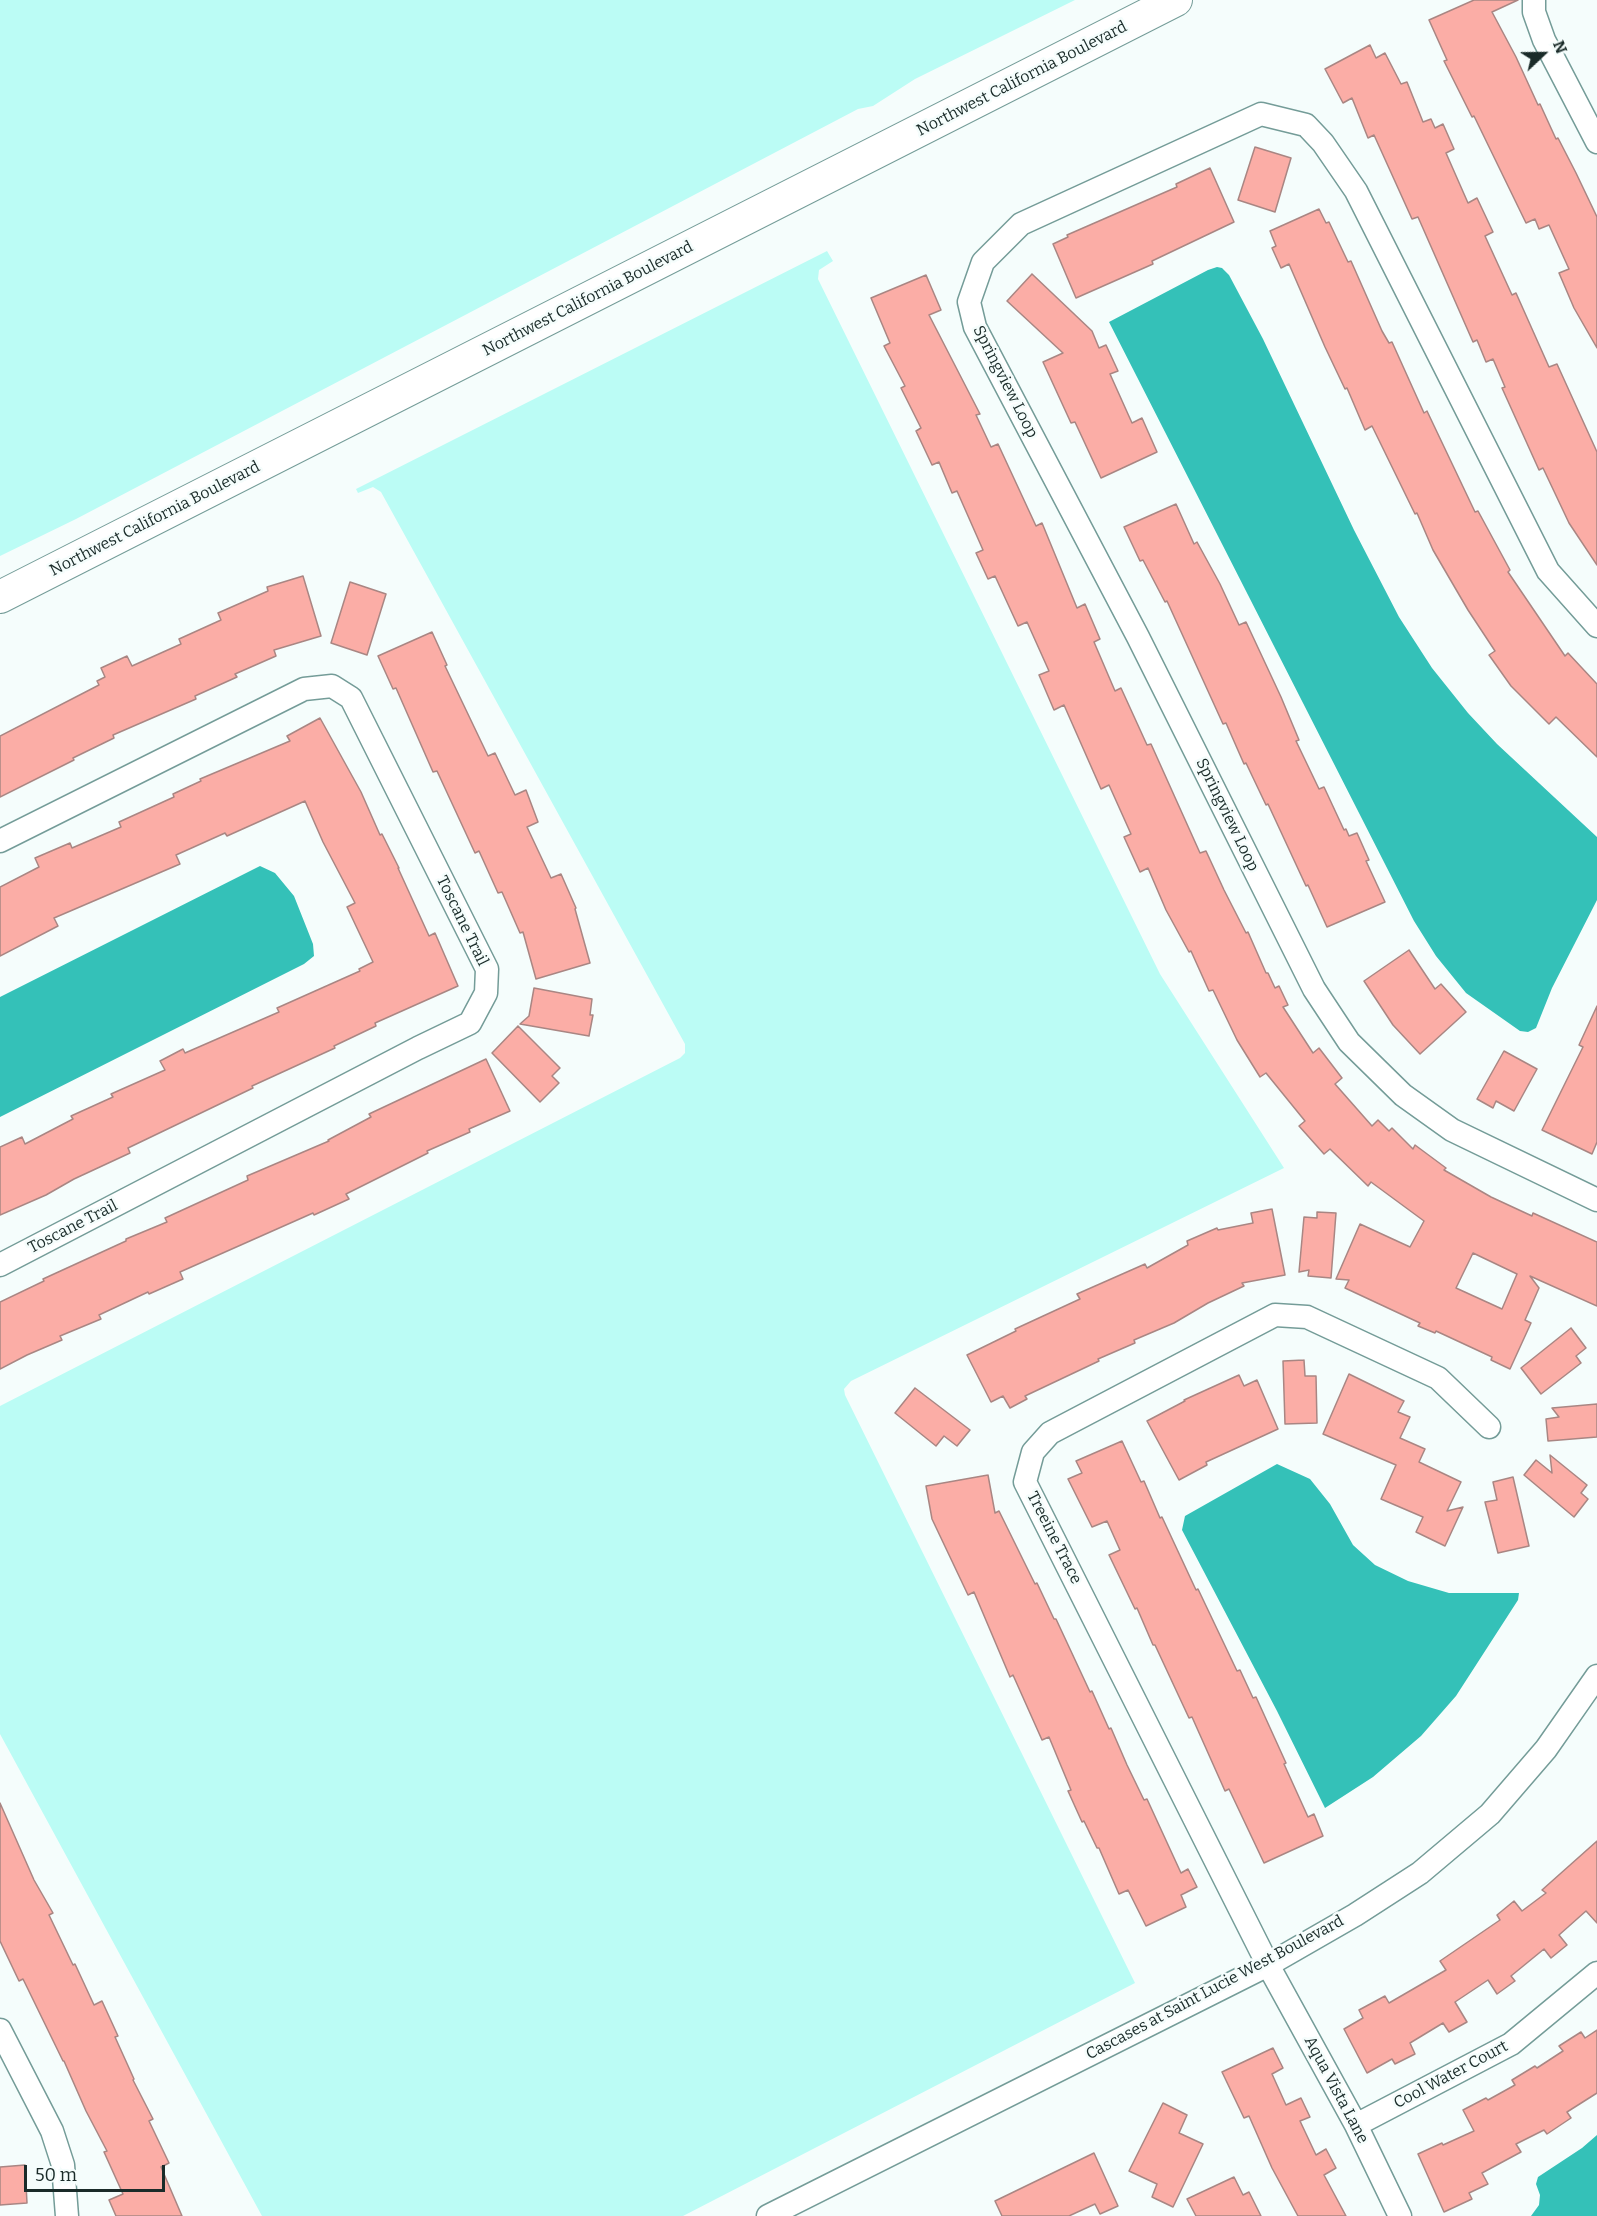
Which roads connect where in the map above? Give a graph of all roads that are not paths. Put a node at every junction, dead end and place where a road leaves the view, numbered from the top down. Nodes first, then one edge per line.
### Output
1 (1176, 0) edge
2 (1534, 0) edge
3 (1597, 142) edge
4 (0, 597) edge
5 (1597, 626) edge
6 (0, 841) edge
7 (1597, 1200) edge
8 (0, 1265) edge
9 (1489, 1427) dead end
10 (1597, 1676) edge
11 (1268, 1965) junction
12 (1597, 1973) edge
13 (0, 2030) edge
14 (1356, 2125) junction
15 (68, 2216) edge
16 (768, 2216) edge
17 (1400, 2216) edge

1 - 4 street, Northwest California Boulevard
2 - 3 street
5 - 7 street, Springview Loop
6 - 8 street, Toscane Trail
9 - 11 street, Treeine Trace
10 - 11 street, Cascases at Saint Lucie West Boulevard
11 - 14 street, Aqua Vista Lane
11 - 16 street, Cascases at Saint Lucie West Boulevard
12 - 14 street, Cool Water Court
13 - 15 street
14 - 17 street, Aqua Vista Lane

